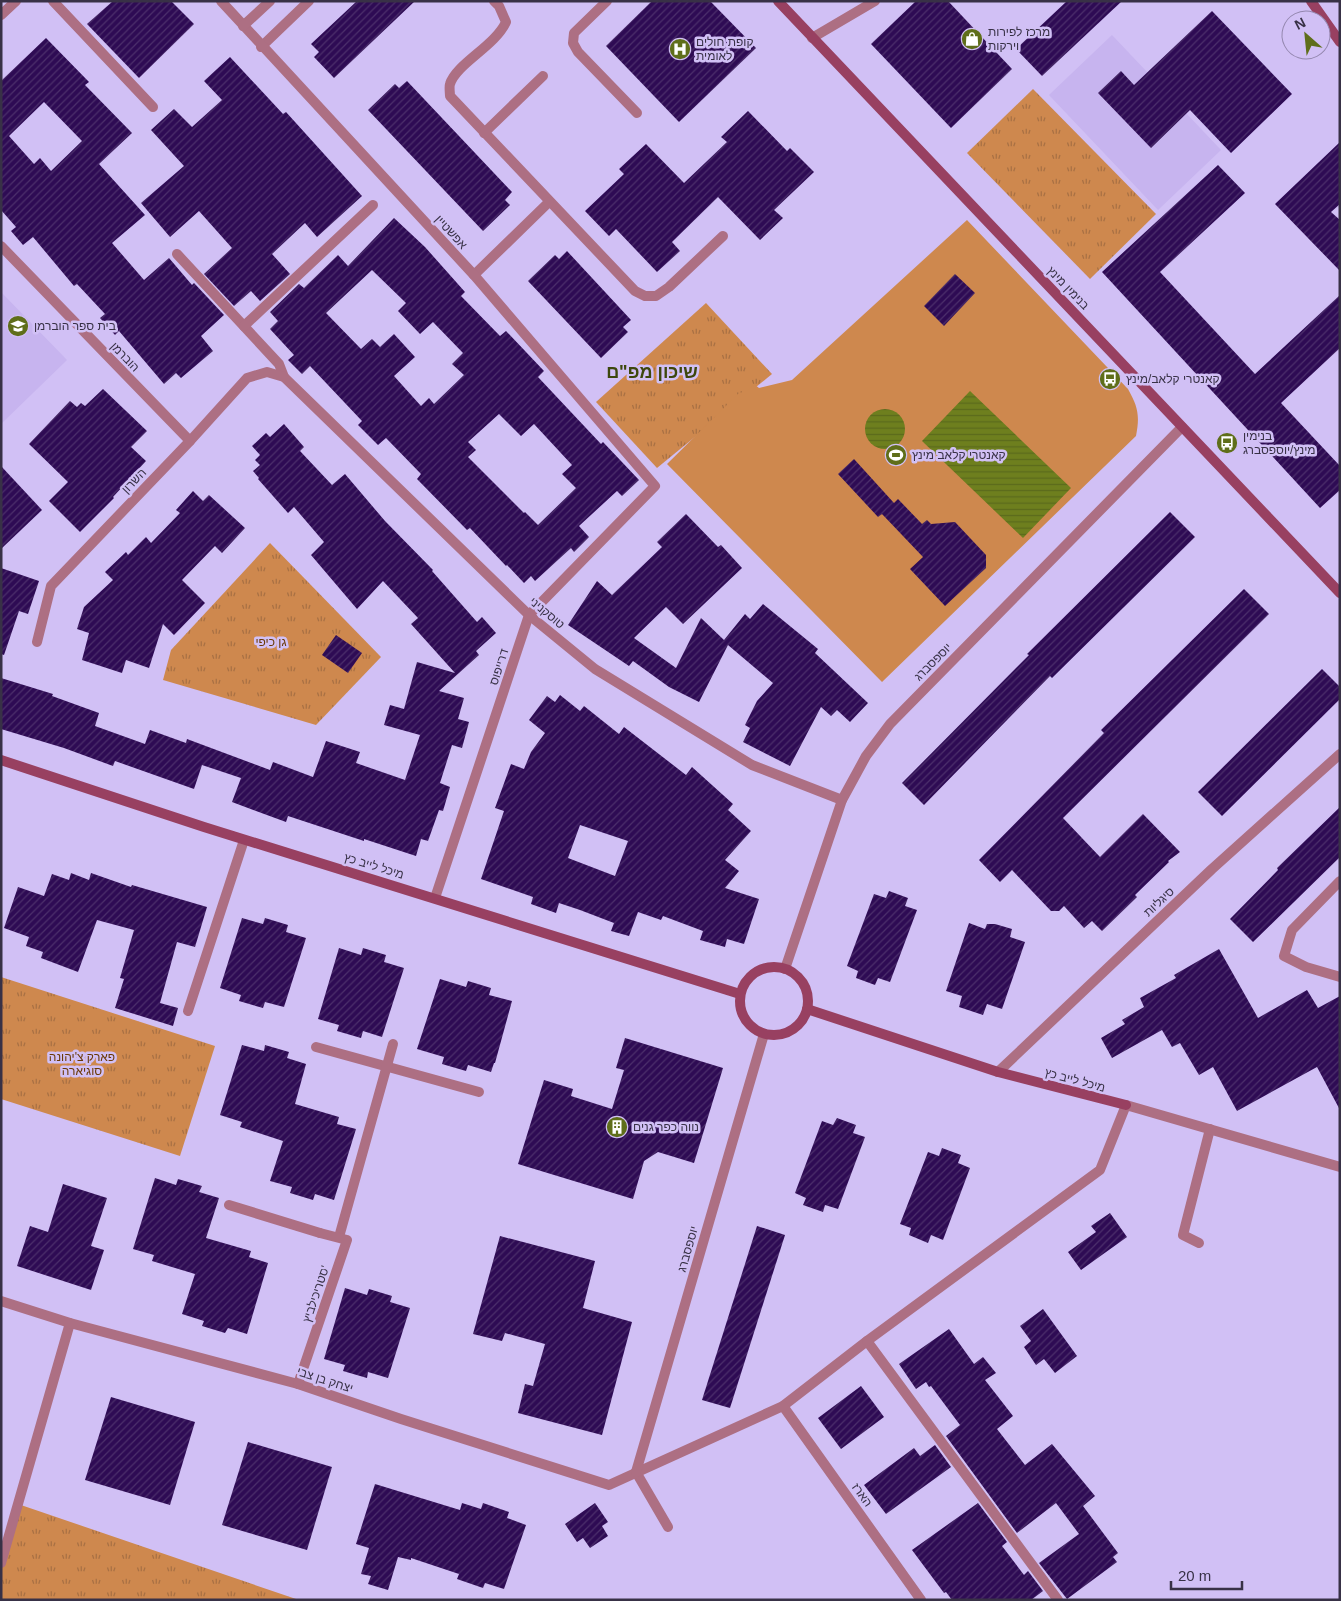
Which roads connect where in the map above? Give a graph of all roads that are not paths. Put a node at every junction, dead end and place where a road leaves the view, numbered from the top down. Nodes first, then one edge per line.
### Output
1 (16, 1) edge
2 (53, 1) edge
3 (221, 1) edge
4 (270, 1) edge
5 (309, 1) edge
6 (494, 1) edge
7 (607, 1) edge
8 (778, 1) edge
9 (875, 1) edge
10 (1311, 1) edge
11 (1, 15) edge
12 (243, 26) junction
13 (812, 38) junction
14 (1340, 42) edge
15 (261, 47) junction
16 (543, 76) dead end
17 (154, 107) dead end
18 (637, 113) dead end
19 (484, 133) junction
20 (549, 202) junction
21 (373, 205) dead end
22 (723, 236) dead end
23 (1, 246) edge
24 (177, 254) dead end
25 (474, 275) junction
26 (244, 326) junction
27 (284, 377) junction
28 (1182, 427) junction
29 (190, 441) junction
30 (655, 486) joint
31 (1340, 593) edge
32 (529, 616) junction
33 (37, 642) dead end
34 (1340, 754) edge
35 (1, 760) edge
36 (842, 800) junction
37 (244, 840) junction
38 (1340, 881) edge
39 (435, 898) junction
40 (785, 969) junction
41 (1340, 977) edge
42 (740, 994) junction
43 (807, 1010) junction
44 (188, 1011) dead end
45 (764, 1034) junction
46 (393, 1044) dead end
47 (316, 1047) dead end
48 (387, 1066) junction
49 (998, 1072) junction
50 (479, 1092) dead end
51 (1126, 1105) junction
52 (1210, 1129) junction
53 (1340, 1167) edge
54 (229, 1205) dead end
55 (339, 1238) junction
56 (1199, 1243) dead end
57 (1, 1301) edge
58 (70, 1323) junction
59 (867, 1341) junction
60 (298, 1384) junction
61 (782, 1406) junction
62 (636, 1472) junction
63 (668, 1527) dead end
64 (1, 1563) edge
65 (921, 1600) edge
66 (1058, 1600) edge

1 - 11 street
2 - 17 street
3 - 12 street, אפשטיין
4 - 12 street
5 - 15 street
6 - 19 street
7 - 18 street
8 - 13 street, בנימין מינץ
9 - 13 street
10 - 14 street
12 - 15 street, אפשטיין
13 - 28 street, בנימין מינץ
15 - 25 street, אפשטיין
16 - 19 street
19 - 20 street
20 - 22 street
20 - 25 street
21 - 26 street
23 - 29 street, הוברמן
24 - 26 street, טוסקניני
25 - 30 street, אפשטיין
26 - 27 street, טוסקניני
27 - 29 street, השרון
27 - 32 street, טוסקניני
28 - 31 street, בנימין מינץ
28 - 36 street, יוספסברג
29 - 33 street, השרון
30 - 32 street, דרייפוס
32 - 36 street, טוסקניני
32 - 39 street, דרייפוס
34 - 49 street, סיגליות
35 - 37 street, מיכל לייב כץ
36 - 40 street, יוספסברג
37 - 39 street, מיכל לייב כץ
37 - 44 street
38 - 41 street
39 - 42 street, מיכל לייב כץ
40 - 42 street
40 - 43 street
42 - 45 street
43 - 45 street
43 - 49 street, מיכל לייב כץ
45 - 62 street, יוספסברג
46 - 48 street
47 - 48 street
48 - 50 street
48 - 55 street
49 - 51 street, מיכל לייב כץ
51 - 52 street, מיכל לייב כץ
51 - 59 street, יצחק בן צבי
52 - 53 street, מיכל לייב כץ
52 - 56 street
54 - 55 street
55 - 60 street, סטריכילביץ'
57 - 58 street, יצחק בן צבי
58 - 60 street, יצחק בן צבי
58 - 64 street
59 - 61 street, יצחק בן צבי
59 - 66 street
60 - 62 street, יצחק בן צבי
61 - 62 street, יצחק בן צבי
61 - 65 street, הארז
62 - 63 street

